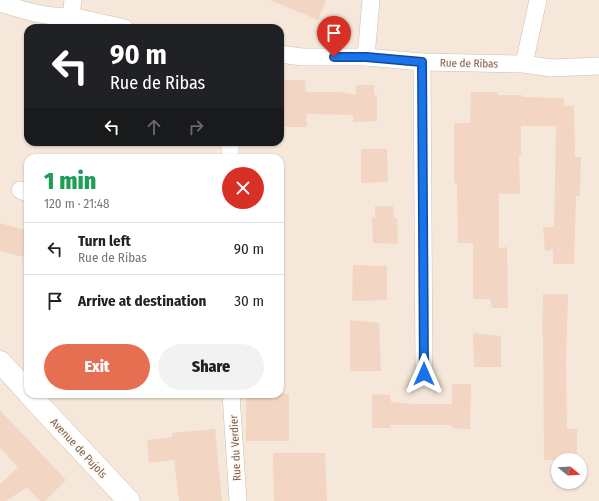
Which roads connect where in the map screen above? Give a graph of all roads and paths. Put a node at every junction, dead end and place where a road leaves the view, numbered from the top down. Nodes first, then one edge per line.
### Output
1 (371, 0) edge
2 (538, 0) edge
3 (0, 3) edge
4 (72, 8) edge
5 (115, 24) edge
6 (284, 55) edge
7 (366, 57) junction
8 (422, 62) junction
9 (524, 64) junction
10 (599, 66) edge
11 (0, 362) edge
12 (424, 374) dead end
13 (24, 388) edge
14 (34, 398) edge
15 (232, 398) edge
16 (127, 501) edge
17 (238, 501) edge

1 - 7 street
2 - 9 street
3 - 4 street
4 - 5 street
6 - 7 street, Rue de Ribas
7 - 8 street, Rue de Ribas
8 - 9 street, Rue de Ribas
8 - 12 street
9 - 10 street, Rue de Ribas
11 - 13 main road, Avenue de Pujols
14 - 16 main road, Avenue de Pujols
15 - 17 street, Rue du Verdier

